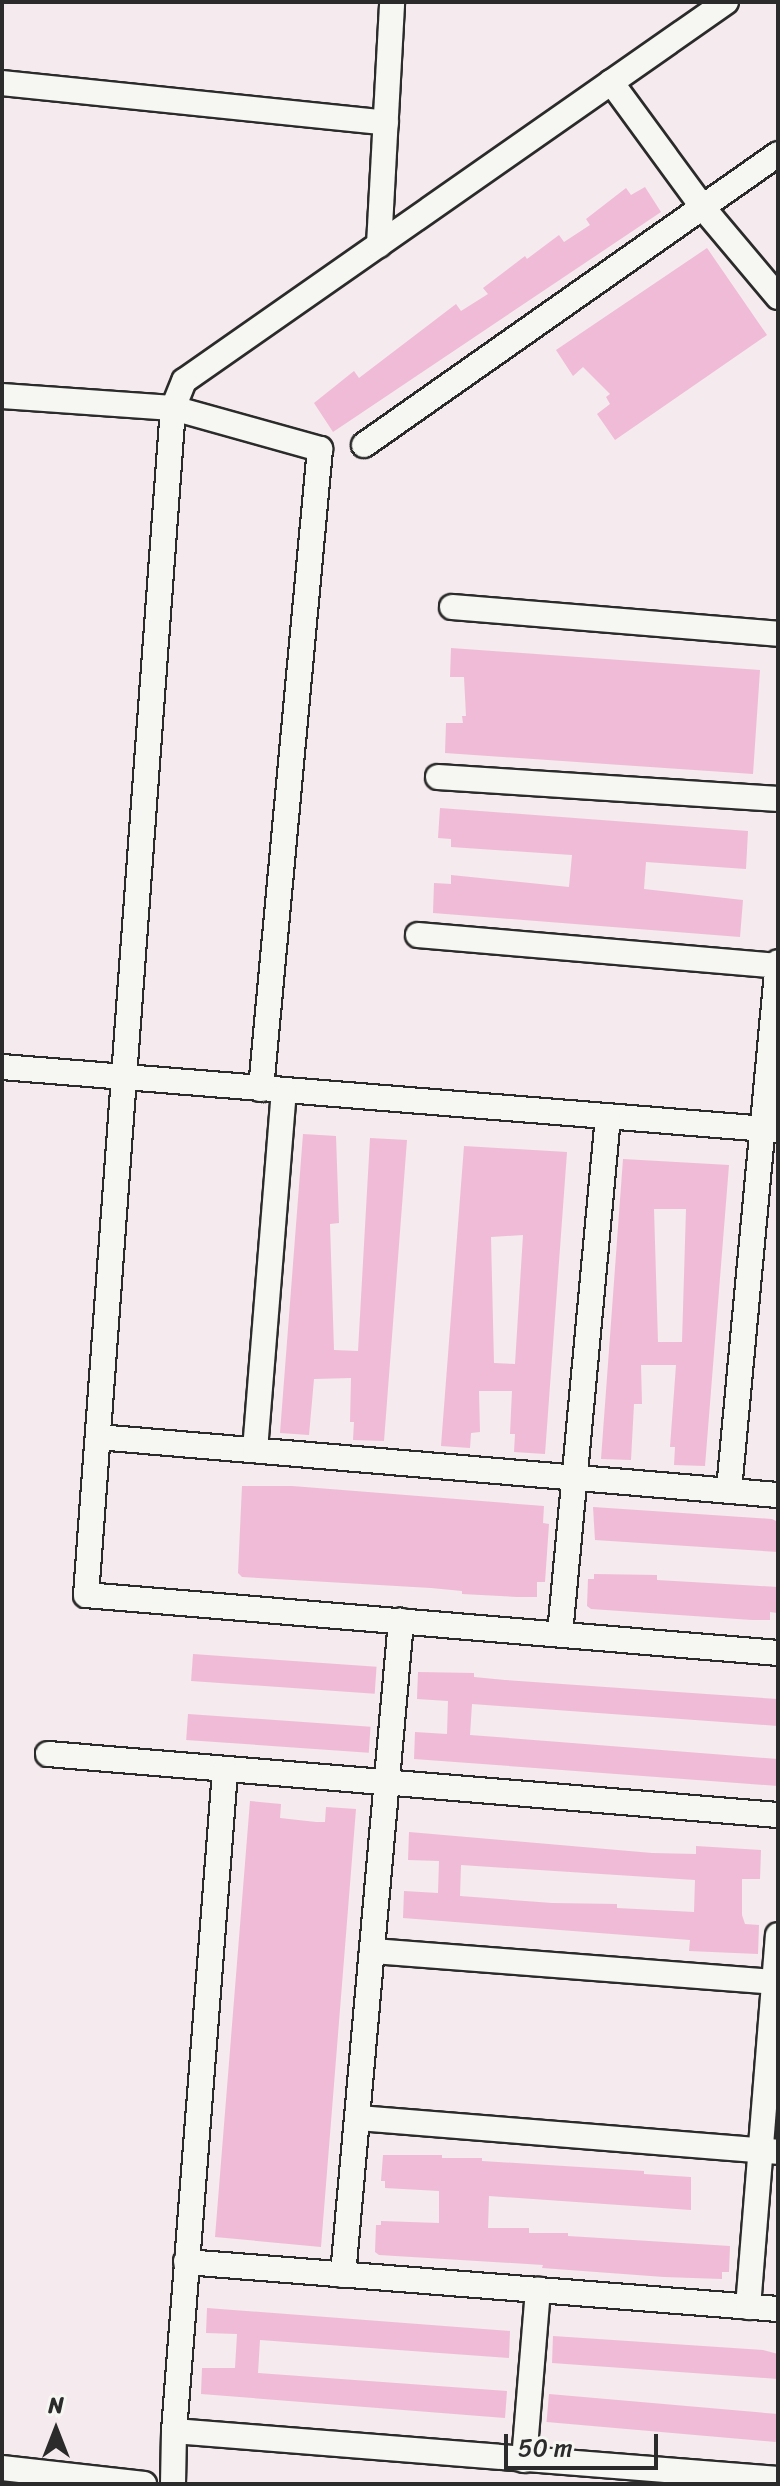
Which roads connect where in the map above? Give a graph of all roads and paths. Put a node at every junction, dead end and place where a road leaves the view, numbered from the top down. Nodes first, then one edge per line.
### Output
1 (392, 2) edge
2 (726, 2) edge
3 (611, 82) junction
4 (2, 83) edge
5 (386, 123) junction
6 (778, 154) edge
7 (704, 209) junction
8 (379, 245) junction
9 (778, 297) edge
10 (2, 396) edge
11 (173, 408) junction
12 (364, 445) dead end
13 (452, 607) dead end
14 (778, 634) edge
15 (438, 777) dead end
16 (778, 799) edge
17 (418, 935) dead end
18 (778, 965) edge
19 (2, 1067) edge
20 (124, 1077) junction
21 (273, 1089) junction
22 (608, 1117) junction
23 (769, 1129) edge
24 (98, 1437) junction
25 (255, 1450) junction
26 (575, 1477) junction
27 (729, 1490) junction
28 (778, 1495) edge
29 (401, 1621) junction
30 (560, 1634) junction
31 (778, 1653) edge
32 (48, 1754) dead end
33 (225, 1771) junction
34 (387, 1782) junction
35 (778, 1815) edge
36 (778, 1935) edge
37 (372, 1951) junction
38 (776, 1982) edge
39 (358, 2118) junction
40 (769, 2152) edge
41 (186, 2262) junction
42 (343, 2275) junction
43 (538, 2290) junction
44 (748, 2307) junction
45 (778, 2309) edge
46 (174, 2431) junction
47 (524, 2460) junction
48 (2, 2468) edge
49 (639, 2476) edge
50 (778, 2479) edge
51 (144, 2484) edge
52 (173, 2484) edge

1 - 5 street
2 - 3 street
3 - 7 street
3 - 8 street
4 - 5 street
5 - 8 street
6 - 7 street
7 - 9 street
7 - 12 street
8 - 11 street
10 - 11 street
11 - 20 street
11 - 21 street
13 - 14 street
15 - 16 street
17 - 18 street
18 - 23 street
19 - 20 street
20 - 21 street
20 - 24 street
21 - 22 street
21 - 25 street
22 - 23 street
22 - 26 street
23 - 27 street
24 - 25 street
24 - 29 street
25 - 26 street
26 - 27 street
26 - 30 street
27 - 28 street
29 - 30 street
29 - 34 street
30 - 31 street
32 - 33 street
33 - 34 street
33 - 41 street
34 - 35 street
34 - 37 street
36 - 38 street
37 - 38 street
37 - 39 street
38 - 40 street
39 - 40 street
39 - 42 street
40 - 44 street
41 - 42 street
41 - 46 street
42 - 43 street
43 - 44 street
43 - 47 street
44 - 45 street
46 - 47 street
46 - 52 street
47 - 49 street
48 - 51 street
49 - 50 street

